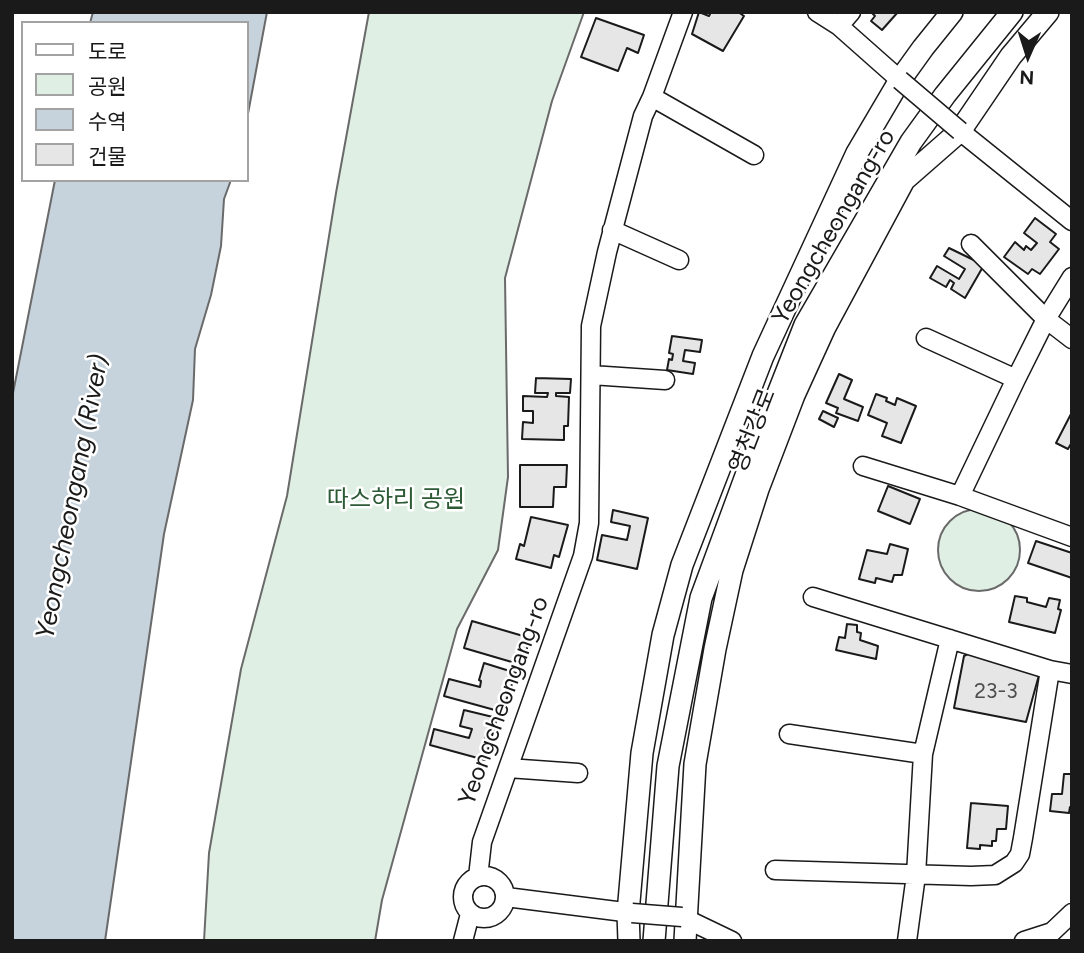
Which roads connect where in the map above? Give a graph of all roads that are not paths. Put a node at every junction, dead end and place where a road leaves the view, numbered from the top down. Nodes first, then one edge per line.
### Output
1 (683, 12) edge
2 (817, 12) edge
3 (951, 12) edge
4 (1012, 12) edge
5 (1048, 12) edge
6 (845, 19) edge
7 (900, 80) junction
8 (652, 97) junction
9 (960, 131) junction
10 (754, 155) dead end
11 (1072, 221) edge
12 (612, 230) junction
13 (971, 244) dead end
14 (679, 260) dead end
15 (1072, 278) edge
16 (1046, 319) junction
17 (926, 338) dead end
18 (1072, 339) edge
19 (591, 374) junction
20 (1016, 379) junction
21 (665, 380) dead end
22 (863, 466) dead end
23 (960, 496) junction
24 (1072, 537) edge
25 (813, 597) dead end
26 (950, 639) junction
27 (1050, 670) junction
28 (1072, 674) edge
29 (789, 734) dead end
30 (923, 754) junction
31 (508, 768) junction
32 (578, 773) dead end
33 (775, 870) dead end
34 (916, 875) junction
35 (478, 877) junction
36 (506, 897) junction
37 (630, 913) junction
38 (1072, 913) edge
39 (470, 914) junction
40 (684, 917) junction
41 (463, 941) edge
42 (629, 941) edge
43 (654, 941) edge
44 (685, 941) edge
45 (732, 941) edge
46 (907, 941) edge
47 (1024, 941) edge

1 - 8 street, Yeongcheongang-ro
2 - 6 street
3 - 7 street, 영천강로
4 - 43 street, Yeongcheongang-ro
5 - 9 street, 영천강로
6 - 7 street
7 - 9 street, bridge
7 - 37 street, 영천강로
8 - 10 street
8 - 12 street, Yeongcheongang-ro
9 - 11 street
9 - 40 street, 영천강로
12 - 14 street
12 - 19 street, Yeongcheongang-ro
13 - 16 street
15 - 16 street
16 - 18 street
16 - 20 street
17 - 20 street
19 - 21 street
19 - 31 street, Yeongcheongang-ro
20 - 23 street
22 - 23 street
23 - 24 street
25 - 26 street
26 - 27 street
26 - 30 street
27 - 28 street
27 - 34 street
29 - 30 street
30 - 34 street
31 - 32 street
31 - 35 street, Yeongcheongang-ro
33 - 34 street
34 - 46 street
35 - 36 street
35 - 39 street, Yeongcheongang-ro
36 - 37 street
36 - 39 street
37 - 40 street, bridge
37 - 42 street, 영천강로
38 - 47 street
39 - 41 street, Yeongcheongang-ro
40 - 44 street, 영천강로
40 - 45 street

